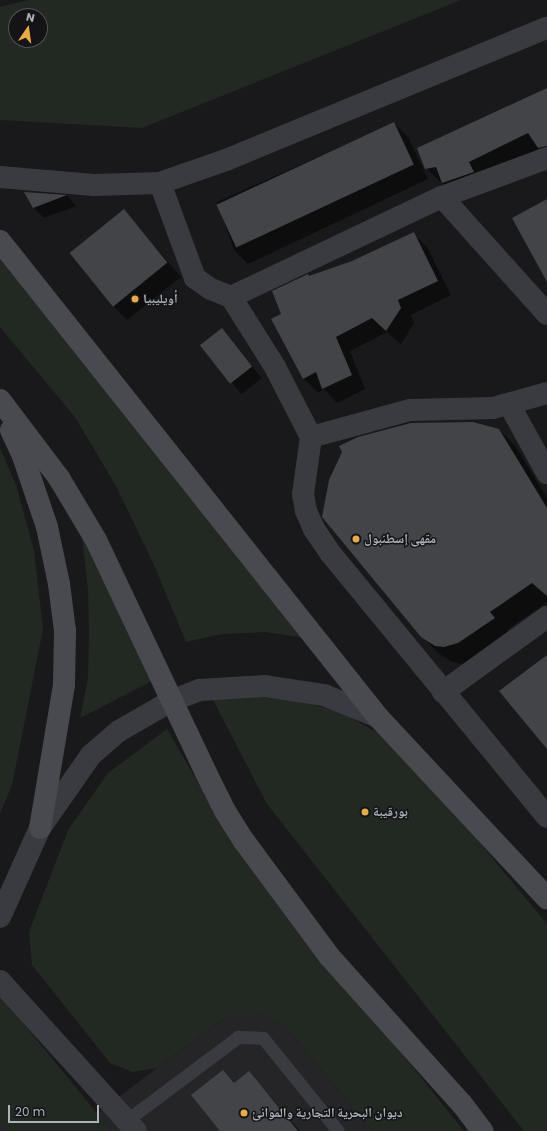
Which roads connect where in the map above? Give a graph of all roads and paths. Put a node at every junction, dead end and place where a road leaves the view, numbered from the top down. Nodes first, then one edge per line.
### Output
1 (547, 28) edge
2 (547, 158) edge
3 (0, 177) edge
4 (160, 183) junction
5 (442, 197) junction
6 (0, 241) edge
7 (231, 297) junction
8 (547, 314) edge
9 (547, 393) edge
10 (0, 400) edge
11 (509, 404) junction
12 (0, 405) edge
13 (311, 437) junction
14 (547, 473) edge
15 (547, 617) edge
16 (443, 692) junction
17 (172, 701) junction
18 (378, 717) junction
19 (547, 817) edge
20 (40, 828) junction
21 (547, 898) edge
22 (0, 918) edge
23 (0, 981) edge
24 (131, 1126) edge
25 (338, 1131) edge
26 (482, 1131) edge

1 - 4 street
2 - 5 street
3 - 4 street
4 - 7 street
5 - 7 street
5 - 8 street
6 - 18 main road
7 - 13 street
9 - 11 street
10 - 17 main road
11 - 13 street
11 - 14 street
12 - 20 main road
13 - 16 street
15 - 16 street
16 - 19 street
17 - 18 street
17 - 20 street
17 - 26 main road
18 - 21 main road
20 - 22 street
23 - 24 street
24 - 25 lane

